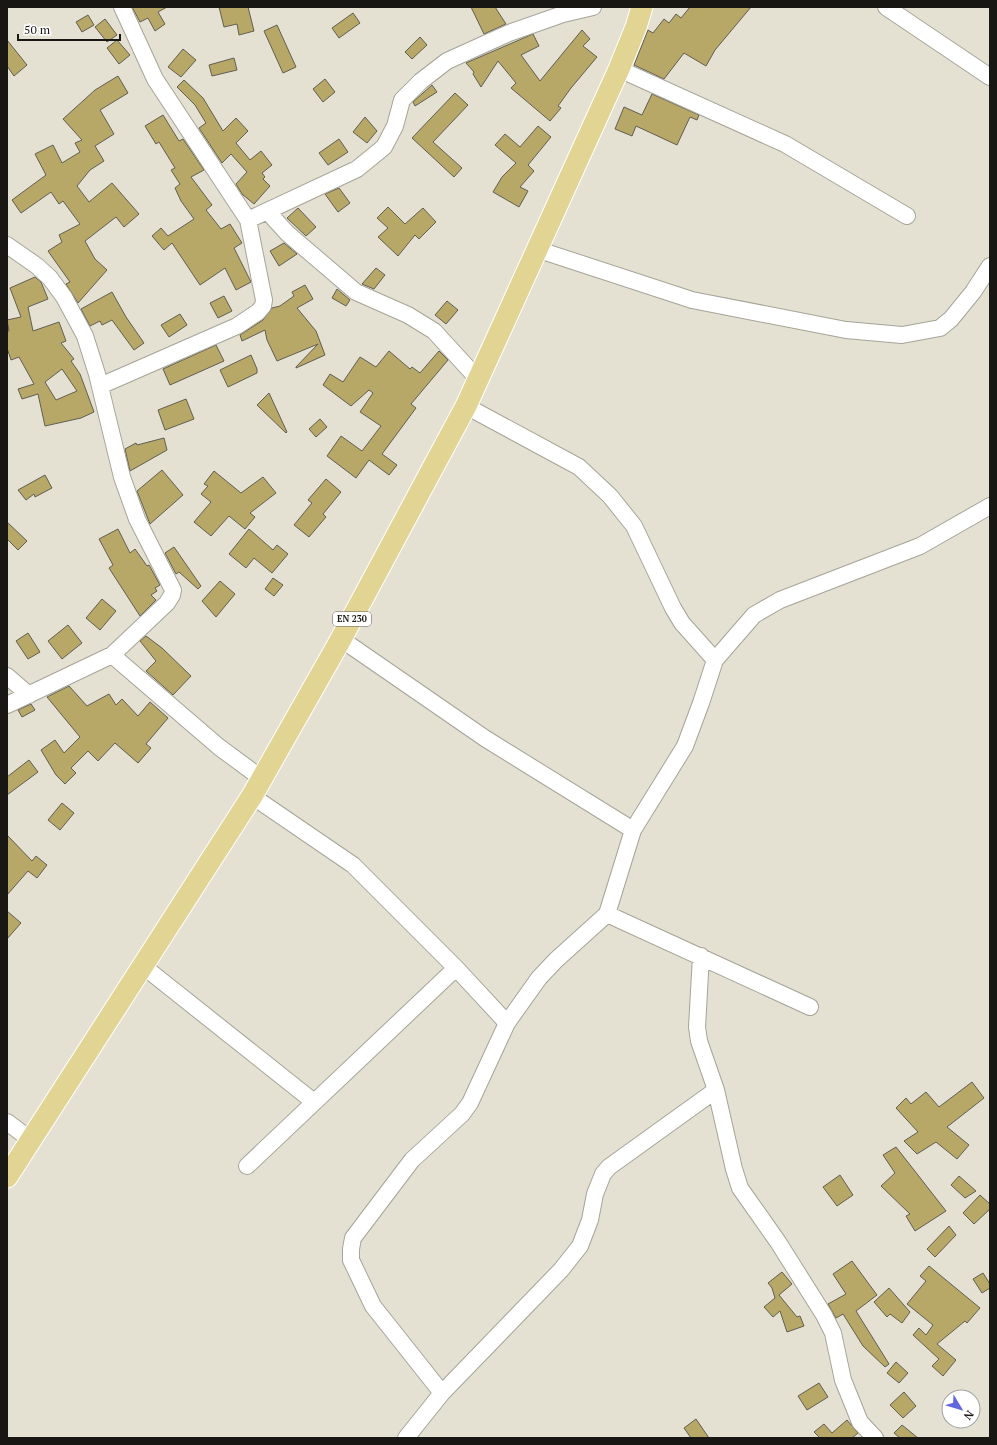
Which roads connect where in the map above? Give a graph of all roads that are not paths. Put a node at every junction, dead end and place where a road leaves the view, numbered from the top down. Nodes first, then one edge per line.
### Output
1 (122, 7) edge
2 (593, 7) edge
3 (642, 7) edge
4 (651, 7) edge
5 (885, 7) edge
6 (636, 28) junction
7 (619, 69) junction
8 (990, 77) edge
9 (268, 212) junction
10 (907, 216) dead end
11 (248, 220) junction
12 (7, 245) edge
13 (536, 249) junction
14 (990, 266) edge
15 (477, 378) junction
16 (100, 386) junction
17 (466, 406) junction
18 (990, 506) edge
19 (341, 639) junction
20 (112, 655) junction
21 (715, 660) junction
22 (7, 676) edge
23 (29, 695) junction
24 (7, 705) edge
25 (256, 787) junction
26 (633, 830) junction
27 (607, 914) junction
28 (701, 956) junction
29 (143, 966) junction
30 (456, 968) junction
31 (810, 1007) dead end
32 (507, 1023) junction
33 (716, 1090) junction
34 (314, 1102) junction
35 (7, 1122) edge
36 (31, 1140) junction
37 (247, 1166) dead end
38 (7, 1177) edge
39 (442, 1393) junction
40 (406, 1438) edge
41 (876, 1438) edge

1 - 11 street
2 - 9 street
3 - 6 main road, EN 230
4 - 6 main road, EN 230
5 - 8 street
6 - 7 main road, EN 230
7 - 10 street
7 - 13 main road, EN 230
9 - 11 street
9 - 15 street
11 - 16 street
12 - 16 street
13 - 14 street
13 - 15 main road, EN 230
15 - 17 main road, EN 230
16 - 20 street
17 - 19 main road, EN 230
17 - 21 street
18 - 21 street
19 - 25 main road, EN 230
19 - 26 street
20 - 23 street
20 - 25 street
21 - 26 street
22 - 23 street
23 - 24 street
25 - 29 main road, EN 230
25 - 30 street
26 - 27 street
27 - 28 street
27 - 32 street
28 - 31 street
28 - 33 street
29 - 34 street
29 - 36 main road, EN 230
30 - 32 street
30 - 34 street
32 - 39 street
33 - 39 street
33 - 41 street
34 - 37 street
35 - 36 street
36 - 38 main road, EN 230
39 - 40 street

